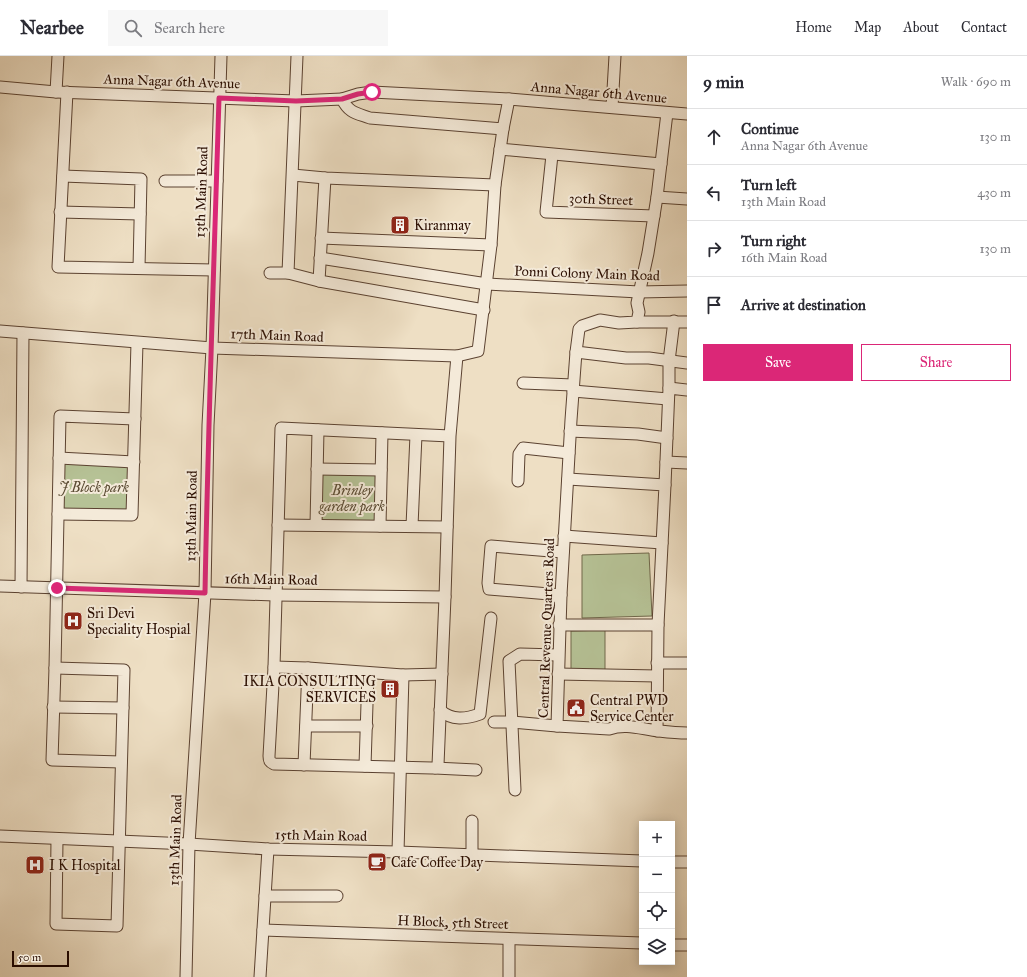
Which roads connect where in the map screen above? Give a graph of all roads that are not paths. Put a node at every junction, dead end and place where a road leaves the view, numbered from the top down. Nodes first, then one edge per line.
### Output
1 (58, 56) edge
2 (220, 56) edge
3 (297, 56) edge
4 (615, 56) edge
5 (0, 87) edge
6 (62, 92) junction
7 (219, 98) junction
8 (342, 99) junction
9 (509, 99) junction
10 (296, 101) junction
11 (612, 107) junction
12 (667, 113) junction
13 (687, 114) edge
14 (503, 129) junction
15 (500, 149) junction
16 (552, 155) junction
17 (661, 164) junction
18 (293, 175) junction
19 (63, 176) junction
20 (325, 178) junction
21 (165, 181) dead end
22 (217, 181) junction
23 (495, 185) junction
24 (657, 197) junction
25 (687, 199) edge
26 (60, 212) junction
27 (140, 214) junction
28 (654, 216) junction
29 (321, 238) junction
30 (491, 245) junction
31 (320, 258) junction
32 (140, 268) junction
33 (214, 270) junction
34 (270, 273) dead end
35 (288, 273) junction
36 (319, 281) junction
37 (487, 284) junction
38 (687, 291) edge
39 (639, 292) junction
40 (484, 310) junction
41 (637, 322) junction
42 (674, 322) junction
43 (687, 322) edge
44 (0, 331) edge
45 (23, 333) junction
46 (137, 342) junction
47 (212, 348) junction
48 (576, 352) junction
49 (457, 356) junction
50 (669, 361) junction
51 (687, 363) edge
52 (523, 383) dead end
53 (573, 388) junction
54 (687, 390) edge
55 (668, 393) junction
56 (136, 419) junction
57 (318, 430) junction
58 (382, 433) junction
59 (570, 434) junction
60 (416, 435) junction
61 (450, 436) junction
62 (667, 438) junction
63 (569, 453) junction
64 (59, 458) junction
65 (134, 462) junction
66 (666, 462) junction
67 (687, 463) edge
68 (317, 469) junction
69 (381, 470) junction
70 (568, 479) junction
71 (518, 481) dead end
72 (665, 485) junction
73 (58, 514) junction
74 (278, 525) junction
75 (316, 526) junction
76 (380, 526) junction
77 (412, 526) junction
78 (447, 527) junction
79 (564, 536) junction
80 (662, 543) junction
81 (563, 552) junction
82 (0, 586) edge
83 (20, 587) junction
84 (57, 588) junction
85 (205, 593) junction
86 (275, 595) junction
87 (561, 595) junction
88 (445, 597) junction
89 (491, 618) dead end
90 (559, 625) junction
91 (658, 625) junction
92 (558, 655) junction
93 (657, 663) junction
94 (687, 663) edge
95 (274, 667) junction
96 (55, 668) junction
97 (308, 668) junction
98 (368, 673) junction
99 (442, 674) junction
100 (558, 674) junction
101 (404, 675) junction
102 (657, 676) junction
103 (53, 707) junction
104 (123, 708) junction
105 (440, 710) junction
106 (494, 722) dead end
107 (512, 722) junction
108 (306, 726) junction
109 (367, 726) junction
110 (557, 726) junction
111 (657, 731) junction
112 (687, 733) edge
113 (121, 762) junction
114 (304, 765) junction
115 (365, 766) junction
116 (400, 767) junction
117 (434, 768) junction
118 (476, 770) dead end
119 (515, 790) dead end
120 (472, 821) dead end
121 (0, 836) edge
122 (57, 839) junction
123 (120, 842) junction
124 (189, 844) junction
125 (268, 848) junction
126 (398, 852) junction
127 (472, 855) junction
128 (639, 861) edge
129 (675, 862) edge
130 (687, 862) edge
131 (265, 896) junction
132 (337, 896) dead end
133 (262, 930) junction
134 (509, 939) junction
135 (639, 943) edge
136 (675, 944) edge
137 (687, 945) edge
138 (186, 977) edge
139 (260, 977) edge
140 (509, 977) edge

1 - 6 street
2 - 7 street, 13th Main Road
3 - 10 street
4 - 11 street
5 - 6 street, Anna Nagar 6th Avenue
6 - 7 street, Anna Nagar 6th Avenue
6 - 19 street
7 - 10 street, Anna Nagar 6th Avenue
7 - 22 street, 13th Main Road
8 - 9 street, Anna Nagar 6th Avenue
8 - 10 street, Anna Nagar 6th Avenue
8 - 14 street
9 - 11 street, Anna Nagar 6th Avenue
9 - 14 street
10 - 18 street
11 - 12 street, Anna Nagar 6th Avenue
12 - 13 street, Anna Nagar 6th Avenue
12 - 17 street
14 - 15 street
15 - 16 street
15 - 23 street
16 - 17 street
16 - 28 street, 30th Street
17 - 24 street
18 - 20 street
18 - 35 street
19 - 26 street
19 - 27 street
20 - 23 street
20 - 29 street
21 - 22 street
22 - 33 street, 13th Main Road
23 - 30 street
24 - 25 street
24 - 28 street
26 - 27 street
26 - 32 street
27 - 32 street
28 - 39 street
29 - 30 street
29 - 31 street
30 - 37 street
31 - 36 street
31 - 37 street, Ponni Colony Main Road
32 - 33 street
33 - 47 street, 13th Main Road
34 - 35 street
35 - 36 street
36 - 40 street
37 - 39 street, Ponni Colony Main Road
37 - 40 street
38 - 39 street, Ponni Colony Main Road
39 - 41 street
40 - 49 street, 17th Main Road
41 - 42 street
41 - 48 street, Central Revenue Quarters Road
42 - 43 street
42 - 50 street
44 - 45 street, 17th Main Road
45 - 46 street, 17th Main Road
45 - 83 street
46 - 47 street, 17th Main Road
46 - 56 street
47 - 49 street, 17th Main Road
47 - 85 street, 13th Main Road
48 - 50 street
48 - 53 street, Central Revenue Quarters Road
49 - 61 street
50 - 51 street
50 - 55 street
52 - 53 street
53 - 55 street
53 - 59 street, Central Revenue Quarters Road
54 - 55 street
55 - 62 street
56 - 64 street
56 - 65 street
57 - 58 street
57 - 68 street
57 - 74 street
58 - 60 street
58 - 69 street
59 - 62 street
59 - 63 street, Central Revenue Quarters Road
60 - 61 street
60 - 77 street
61 - 78 street
62 - 66 street
63 - 70 street, Central Revenue Quarters Road
63 - 71 street
64 - 65 street
64 - 73 street
65 - 73 street
66 - 67 street
66 - 72 street
68 - 69 street
68 - 75 street
69 - 76 street
70 - 72 street
70 - 79 street, Central Revenue Quarters Road
72 - 80 street
73 - 84 street
74 - 75 street
74 - 86 street
75 - 76 street
76 - 77 street
77 - 78 street
78 - 88 street
79 - 80 street
79 - 81 street, Central Revenue Quarters Road
80 - 91 street
81 - 87 street, Central Revenue Quarters Road
81 - 87 street
82 - 83 street, 16th Main Road
83 - 84 street, 16th Main Road
84 - 85 street, 16th Main Road
84 - 96 street
85 - 86 street, 16th Main Road
85 - 124 street, 13th Main Road
86 - 88 street, 16th Main Road
86 - 95 street
87 - 90 street, Central Revenue Quarters Road
88 - 99 street
89 - 105 street
90 - 91 street
90 - 92 street, Central Revenue Quarters Road
91 - 93 street
92 - 100 street, Central Revenue Quarters Road
92 - 107 street
93 - 94 street
93 - 102 street
95 - 97 street
95 - 114 street
96 - 103 street
96 - 104 street
97 - 98 street
97 - 108 street
98 - 101 street
98 - 109 street
99 - 101 street
99 - 105 street
100 - 102 street
100 - 110 street, Central Revenue Quarters Road
101 - 116 street
102 - 111 street
103 - 104 street
103 - 113 street
104 - 113 street
105 - 117 street
106 - 107 street
107 - 110 street
107 - 119 street
108 - 109 street
108 - 114 street
109 - 115 street
110 - 111 street, Central Revenue Quarters Road
111 - 112 street, Central Revenue Quarters Road
113 - 123 street
114 - 115 street
115 - 116 street
116 - 117 street
116 - 126 street
117 - 118 street
120 - 127 street
121 - 122 street, 15th Main Road
122 - 123 street, 15th Main Road
122 - 123 street
123 - 124 street, 15th Main Road
124 - 125 street, 15th Main Road
124 - 138 street, 13th Main Road
125 - 126 street, 15th Main Road
125 - 131 street
126 - 127 street, 15th Main Road
127 - 128 street, 15th Main Road
129 - 130 street
131 - 132 street
131 - 133 street
133 - 134 street, H Block, 5th Street
133 - 139 street
134 - 135 street, H Block, 5th Street
134 - 140 street
136 - 137 street

